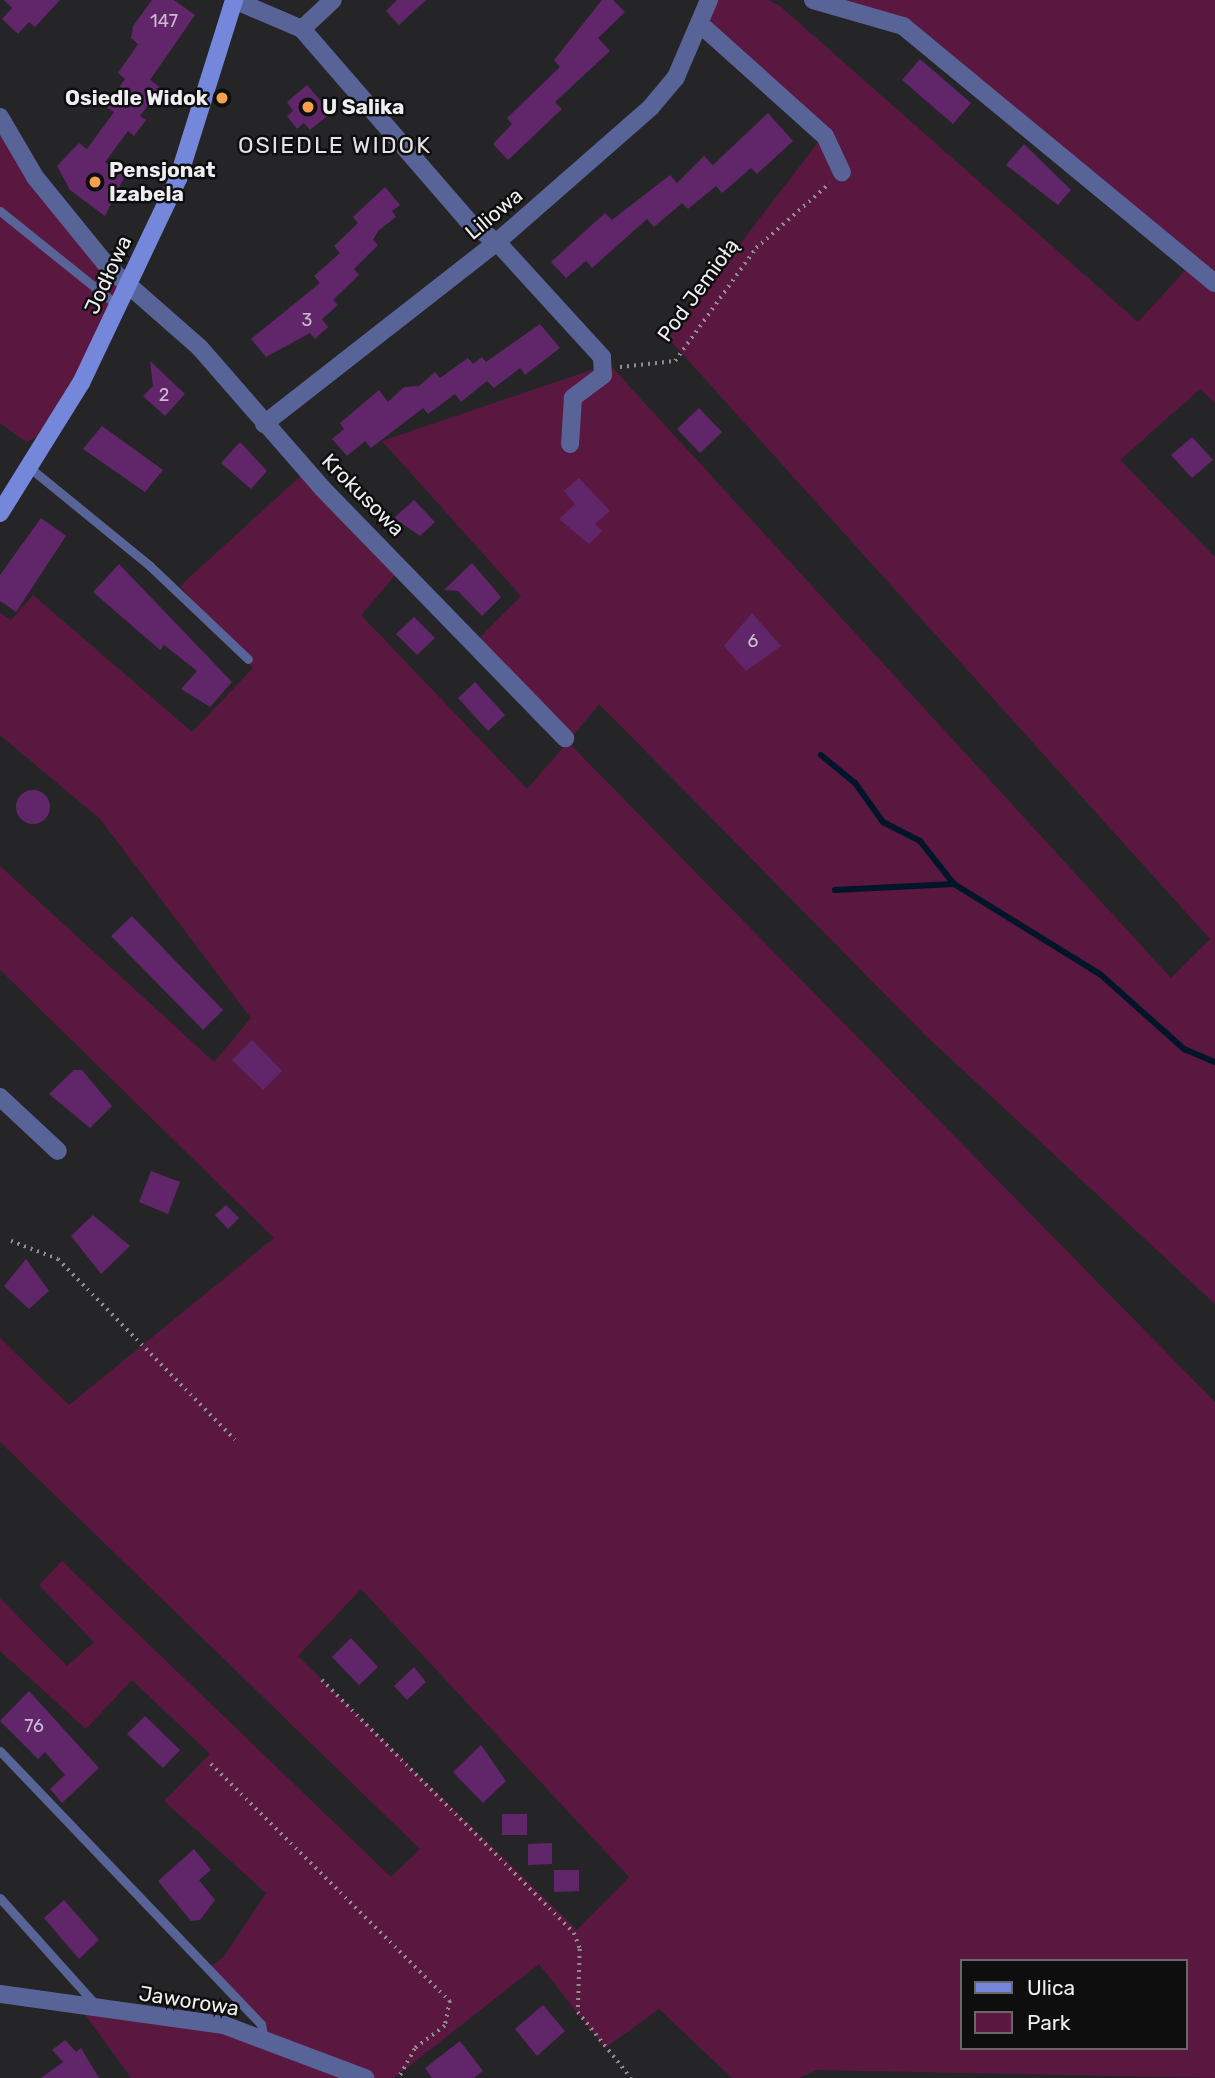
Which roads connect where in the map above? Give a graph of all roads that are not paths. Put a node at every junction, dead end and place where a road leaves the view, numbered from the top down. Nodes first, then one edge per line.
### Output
1 (234, 0) edge
2 (333, 0) edge
3 (709, 0) edge
4 (813, 0) edge
5 (700, 24) junction
6 (302, 29) junction
7 (0, 117) edge
8 (842, 172) road end
9 (0, 211) edge
10 (497, 242) junction
11 (1215, 283) edge
12 (128, 286) junction
13 (118, 306) junction
14 (264, 424) junction
15 (570, 444) dead end
16 (30, 468) junction
17 (0, 513) edge
18 (248, 659) dead end
19 (565, 738) dead end
20 (0, 1097) edge
21 (58, 1151) dead end
22 (0, 1751) edge
23 (0, 1898) edge
24 (0, 1994) edge
25 (102, 2011) junction
26 (264, 2039) junction
27 (365, 2078) edge

1 - 6 street
1 - 12 street, Jodłowa
2 - 6 street
3 - 5 street, Liliowa
4 - 11 street
5 - 8 street
5 - 10 street, Liliowa
6 - 10 street
7 - 12 street, Krokusowa
9 - 13 lane
10 - 14 street, Liliowa
10 - 15 street
12 - 13 street, Jodłowa
12 - 14 street, Krokusowa
13 - 16 street, Jodłowa
14 - 19 street, Krokusowa
16 - 17 street, Jodłowa
16 - 18 lane
20 - 21 street
22 - 26 lane
23 - 25 lane
24 - 25 street, Jaworowa
25 - 26 street, Jaworowa
26 - 27 street, Jaworowa

